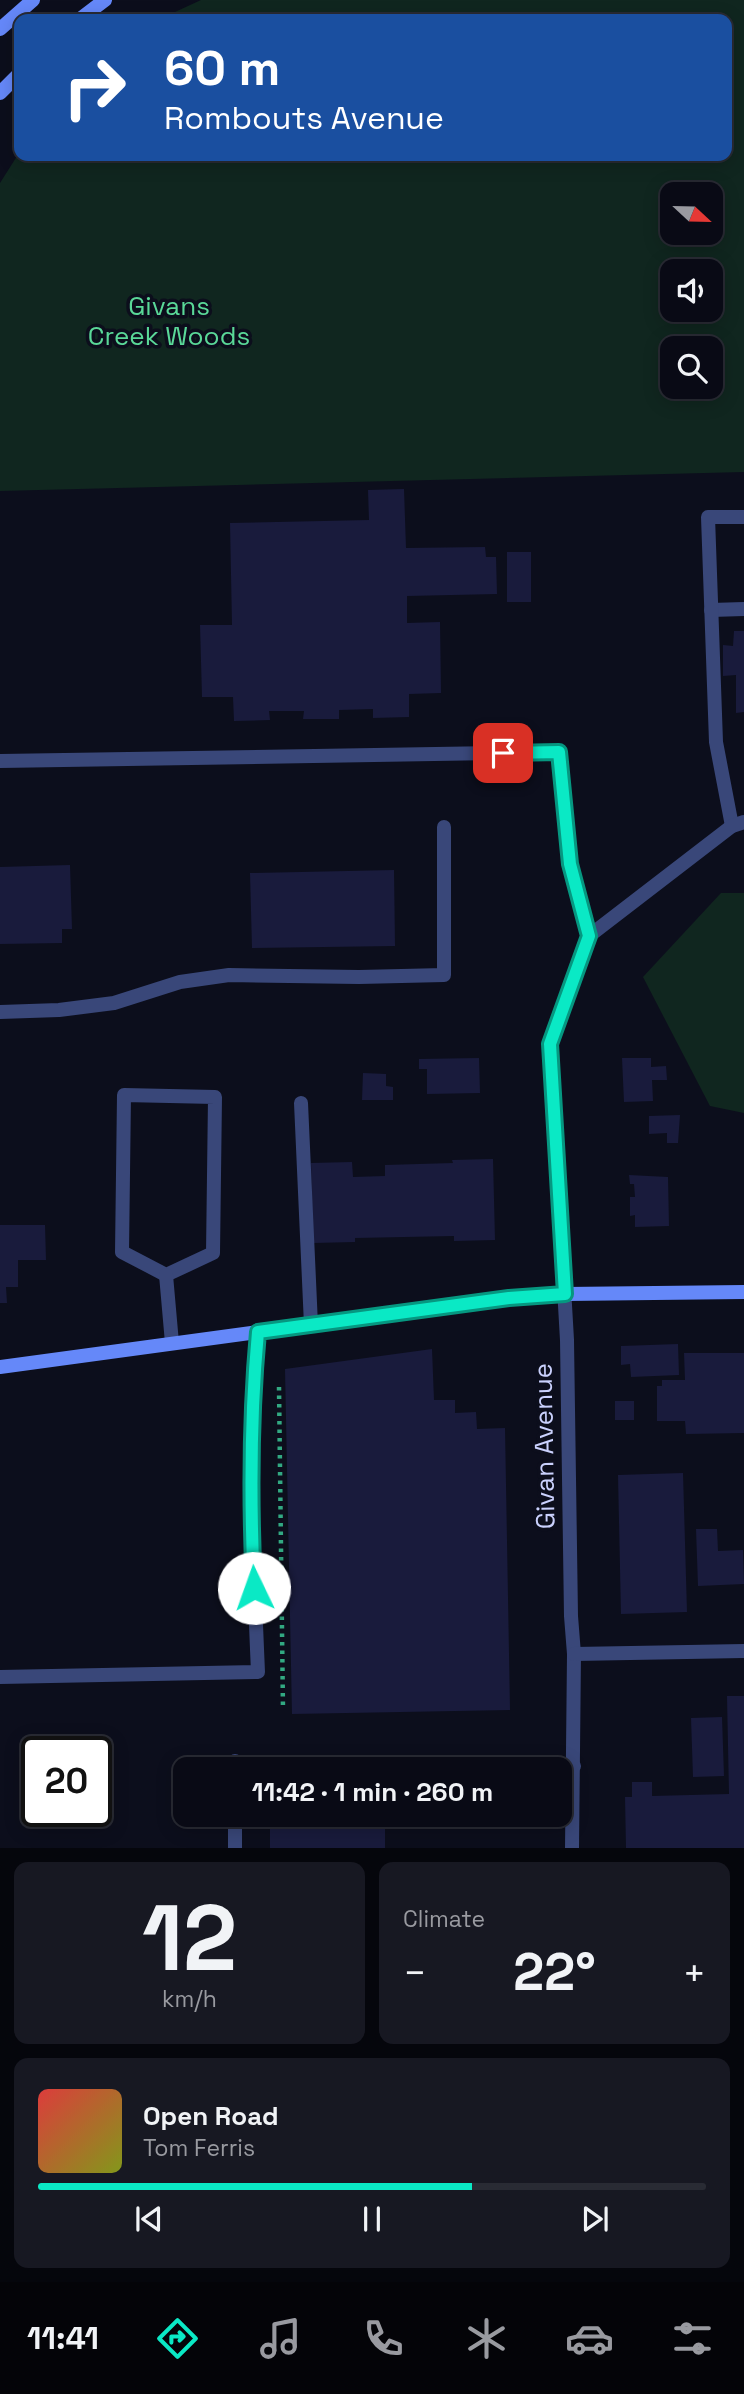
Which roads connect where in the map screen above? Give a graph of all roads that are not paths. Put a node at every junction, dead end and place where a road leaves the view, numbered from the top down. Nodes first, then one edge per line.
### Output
1 (33, 0) edge
2 (105, 0) edge
3 (17, 14) edge
4 (87, 14) edge
5 (14, 17) edge
6 (0, 29) edge
7 (14, 79) edge
8 (0, 93) edge
9 (744, 517) edge
10 (744, 609) edge
11 (711, 610) junction
12 (0, 761) edge
13 (738, 824) edge
14 (444, 827) dead end
15 (589, 936) junction
16 (0, 1012) edge
17 (301, 1103) dead end
18 (166, 1275) junction
19 (744, 1292) edge
20 (565, 1294) junction
21 (311, 1325) junction
22 (258, 1332) junction
23 (172, 1343) junction
24 (0, 1367) edge
25 (744, 1651) edge
26 (574, 1654) junction
27 (0, 1677) edge
28 (574, 1766) joint
29 (235, 1827) edge
30 (235, 1848) edge
31 (572, 1848) edge

1 - 3 street
2 - 4 street
5 - 6 street
7 - 8 street
9 - 11 street
10 - 11 street
11 - 13 street
12 - 15 street
13 - 15 street
14 - 16 street
15 - 20 street, Givan Avenue
17 - 21 street
18 - 18 street
18 - 23 street
19 - 20 street
20 - 21 street
20 - 26 street, Givan Avenue
21 - 22 street
22 - 23 street
22 - 27 street
23 - 24 street
25 - 26 street
26 - 28 street, Givan Avenue
28 - 31 street, Givan Avenue
29 - 30 street

